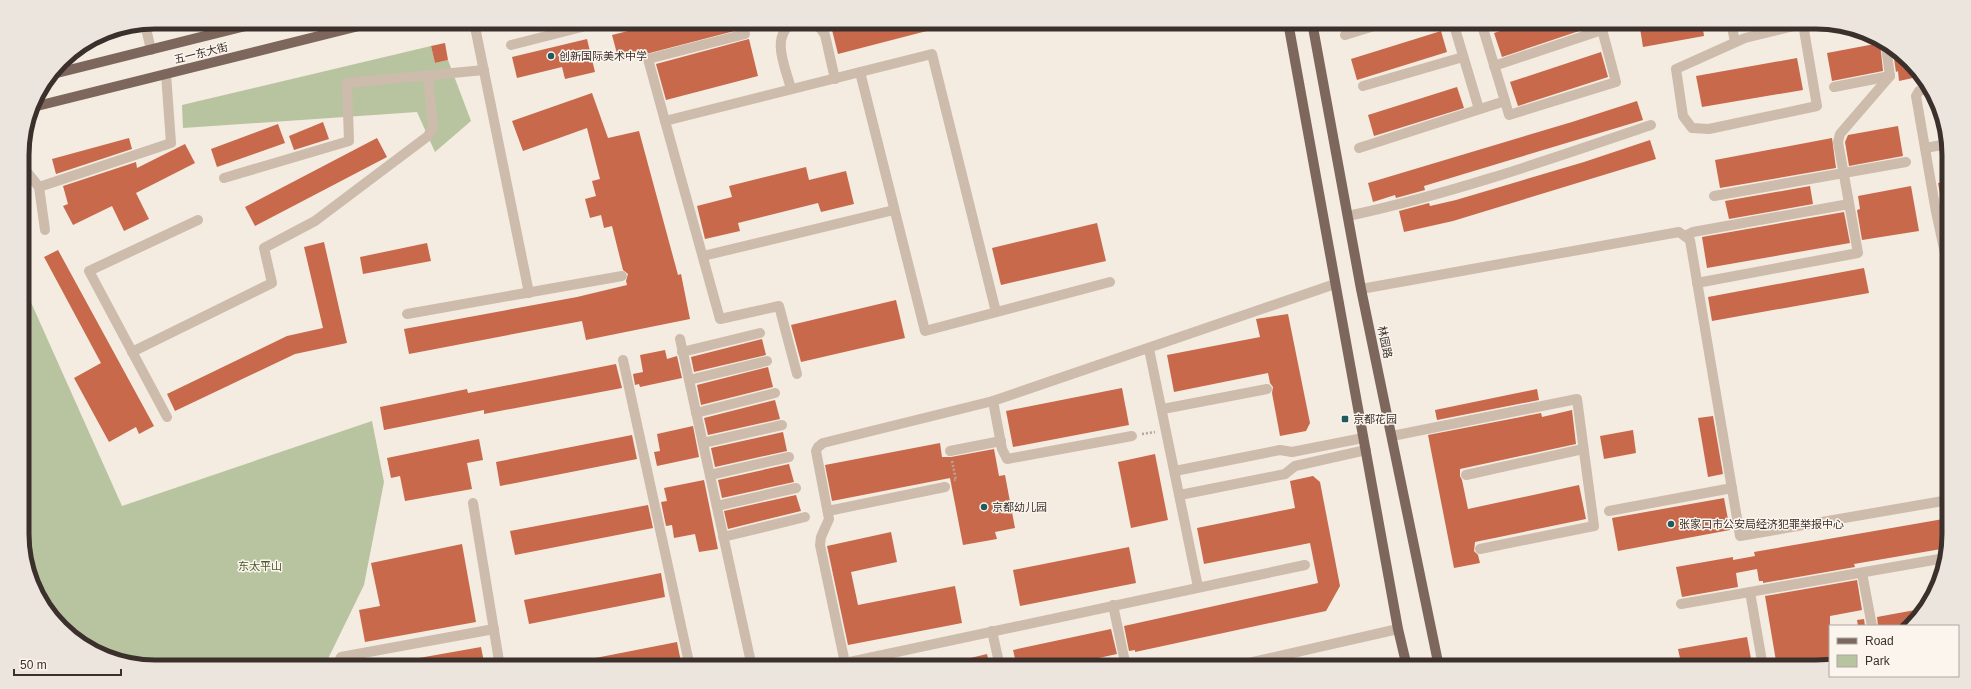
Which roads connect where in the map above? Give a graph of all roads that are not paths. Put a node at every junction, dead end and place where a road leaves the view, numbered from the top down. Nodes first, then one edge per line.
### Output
1 (234, 29) edge
2 (347, 29) edge
3 (475, 29) edge
4 (557, 29) edge
5 (785, 29) edge
6 (821, 29) edge
7 (1289, 29) edge
8 (1313, 29) edge
9 (1364, 29) edge
10 (1455, 29) edge
11 (1483, 29) edge
12 (1593, 29) edge
13 (1602, 29) edge
14 (1733, 29) edge
15 (1782, 29) edge
16 (1807, 29) edge
17 (146, 30) edge
18 (745, 34) dead end
19 (1345, 35) dead end
20 (1735, 42) junction
21 (511, 45) dead end
22 (151, 50) junction
23 (1886, 50) edge
24 (1463, 56) junction
25 (1494, 66) junction
26 (484, 70) junction
27 (60, 72) edge
28 (860, 72) junction
29 (166, 74) junction
30 (428, 75) junction
31 (1890, 76) junction
32 (835, 79) junction
33 (1363, 86) dead end
34 (1834, 87) dead end
35 (791, 89) junction
36 (1924, 90) edge
37 (1505, 101) junction
38 (40, 105) edge
39 (1480, 109) junction
40 (665, 121) junction
41 (1651, 125) dead end
42 (1941, 145) edge
43 (1359, 148) dead end
44 (1925, 148) junction
45 (1906, 162) dead end
46 (1844, 173) junction
47 (29, 175) edge
48 (224, 178) dead end
49 (39, 187) junction
50 (1714, 196) dead end
51 (1849, 204) junction
52 (894, 210) junction
53 (1348, 216) junction
54 (1942, 217) edge
55 (198, 220) dead end
56 (45, 230) dead end
57 (1685, 236) junction
58 (703, 256) junction
59 (622, 276) dead end
60 (1110, 282) dead end
61 (1697, 283) junction
62 (1335, 284) junction
63 (1362, 289) junction
64 (529, 293) junction
65 (996, 312) junction
66 (408, 314) dead end
67 (760, 333) dead end
68 (680, 339) dead end
69 (1149, 349) junction
70 (132, 352) junction
71 (682, 352) junction
72 (623, 360) dead end
73 (767, 361) dead end
74 (797, 374) dead end
75 (689, 380) junction
76 (1267, 389) dead end
77 (774, 393) dead end
78 (993, 401) junction
79 (1162, 409) junction
80 (696, 413) junction
81 (167, 417) dead end
82 (782, 424) dead end
83 (1132, 436) road end
84 (1392, 436) junction
85 (1363, 438) junction
86 (1001, 441) junction
87 (703, 443) junction
88 (1583, 449) junction
89 (1366, 450) junction
90 (950, 451) road end
91 (789, 456) dead end
92 (1175, 471) junction
93 (710, 475) junction
94 (1466, 475) dead end
95 (945, 487) road end
96 (796, 488) dead end
97 (1732, 488) junction
98 (1180, 495) junction
99 (1942, 501) edge
100 (473, 503) dead end
101 (717, 506) junction
102 (828, 511) junction
103 (1609, 511) dead end
104 (805, 517) dead end
105 (723, 537) junction
106 (1480, 549) dead end
107 (1940, 559) edge
108 (1305, 565) dead end
109 (1862, 573) junction
110 (1198, 587) junction
111 (1750, 592) junction
112 (1681, 604) dead end
113 (1113, 606) junction
114 (1872, 625) edge
115 (494, 629) junction
116 (1398, 629) junction
117 (992, 631) junction
118 (340, 660) edge
119 (499, 660) edge
120 (688, 660) edge
121 (750, 660) edge
122 (844, 660) edge
123 (867, 660) edge
124 (998, 660) edge
125 (1125, 660) edge
126 (1262, 660) edge
127 (1405, 660) edge
128 (1438, 660) edge
129 (1762, 660) edge

1 - 22 main road, 五一东大街
2 - 29 main road, 五一东大街
3 - 26 street
4 - 21 street
5 - 35 street
6 - 32 street
7 - 62 main road
8 - 53 main road, 林园路
9 - 19 street
10 - 24 street
11 - 25 street
12 - 25 street
13 - 37 street
14 - 20 street
15 - 20 street
16 - 20 street
17 - 22 street
18 - 40 street
22 - 27 main road, 五一东大街
23 - 31 street
24 - 33 street
24 - 39 street
25 - 37 street
26 - 30 street
26 - 64 street
28 - 32 street
28 - 52 street
28 - 65 street
29 - 38 main road, 五一东大街
29 - 49 street
30 - 48 street
30 - 70 street
31 - 34 street
31 - 46 street
32 - 35 street
35 - 40 street
36 - 44 street
37 - 39 street
39 - 43 street
40 - 58 street
41 - 53 street
42 - 44 street
44 - 54 street
45 - 46 street
46 - 50 street
46 - 51 street
47 - 49 street
49 - 56 street
51 - 57 street
51 - 61 street
52 - 58 street
52 - 65 street
53 - 63 main road, 林园路
55 - 70 street
57 - 61 street
57 - 63 street
58 - 74 street
59 - 64 street
60 - 65 street
61 - 97 street
62 - 69 street
62 - 85 main road
63 - 84 main road, 林园路
64 - 66 street
67 - 71 street
68 - 71 street
69 - 78 street
69 - 79 street
70 - 81 street
71 - 75 street
72 - 120 street
73 - 75 street
75 - 80 street
76 - 79 street
77 - 80 street
78 - 86 street
78 - 102 street
79 - 92 street
80 - 87 street
82 - 87 street
83 - 86 street
84 - 88 street
84 - 128 main road, 林园路
85 - 89 main road
85 - 92 street
86 - 90 street
87 - 93 street
88 - 94 street
88 - 106 street
89 - 98 street
89 - 116 main road
91 - 93 street
92 - 98 street
93 - 101 street
95 - 102 street
96 - 101 street
97 - 99 street
97 - 103 street
98 - 110 street
100 - 115 street
101 - 105 street
102 - 122 street
104 - 105 street
105 - 121 street
107 - 109 street
108 - 110 street
109 - 111 street
109 - 114 street
110 - 113 street
111 - 112 street
111 - 129 street
113 - 117 street
113 - 125 street
115 - 118 street
115 - 119 street
116 - 126 street
116 - 127 main road
117 - 123 street
117 - 124 street

